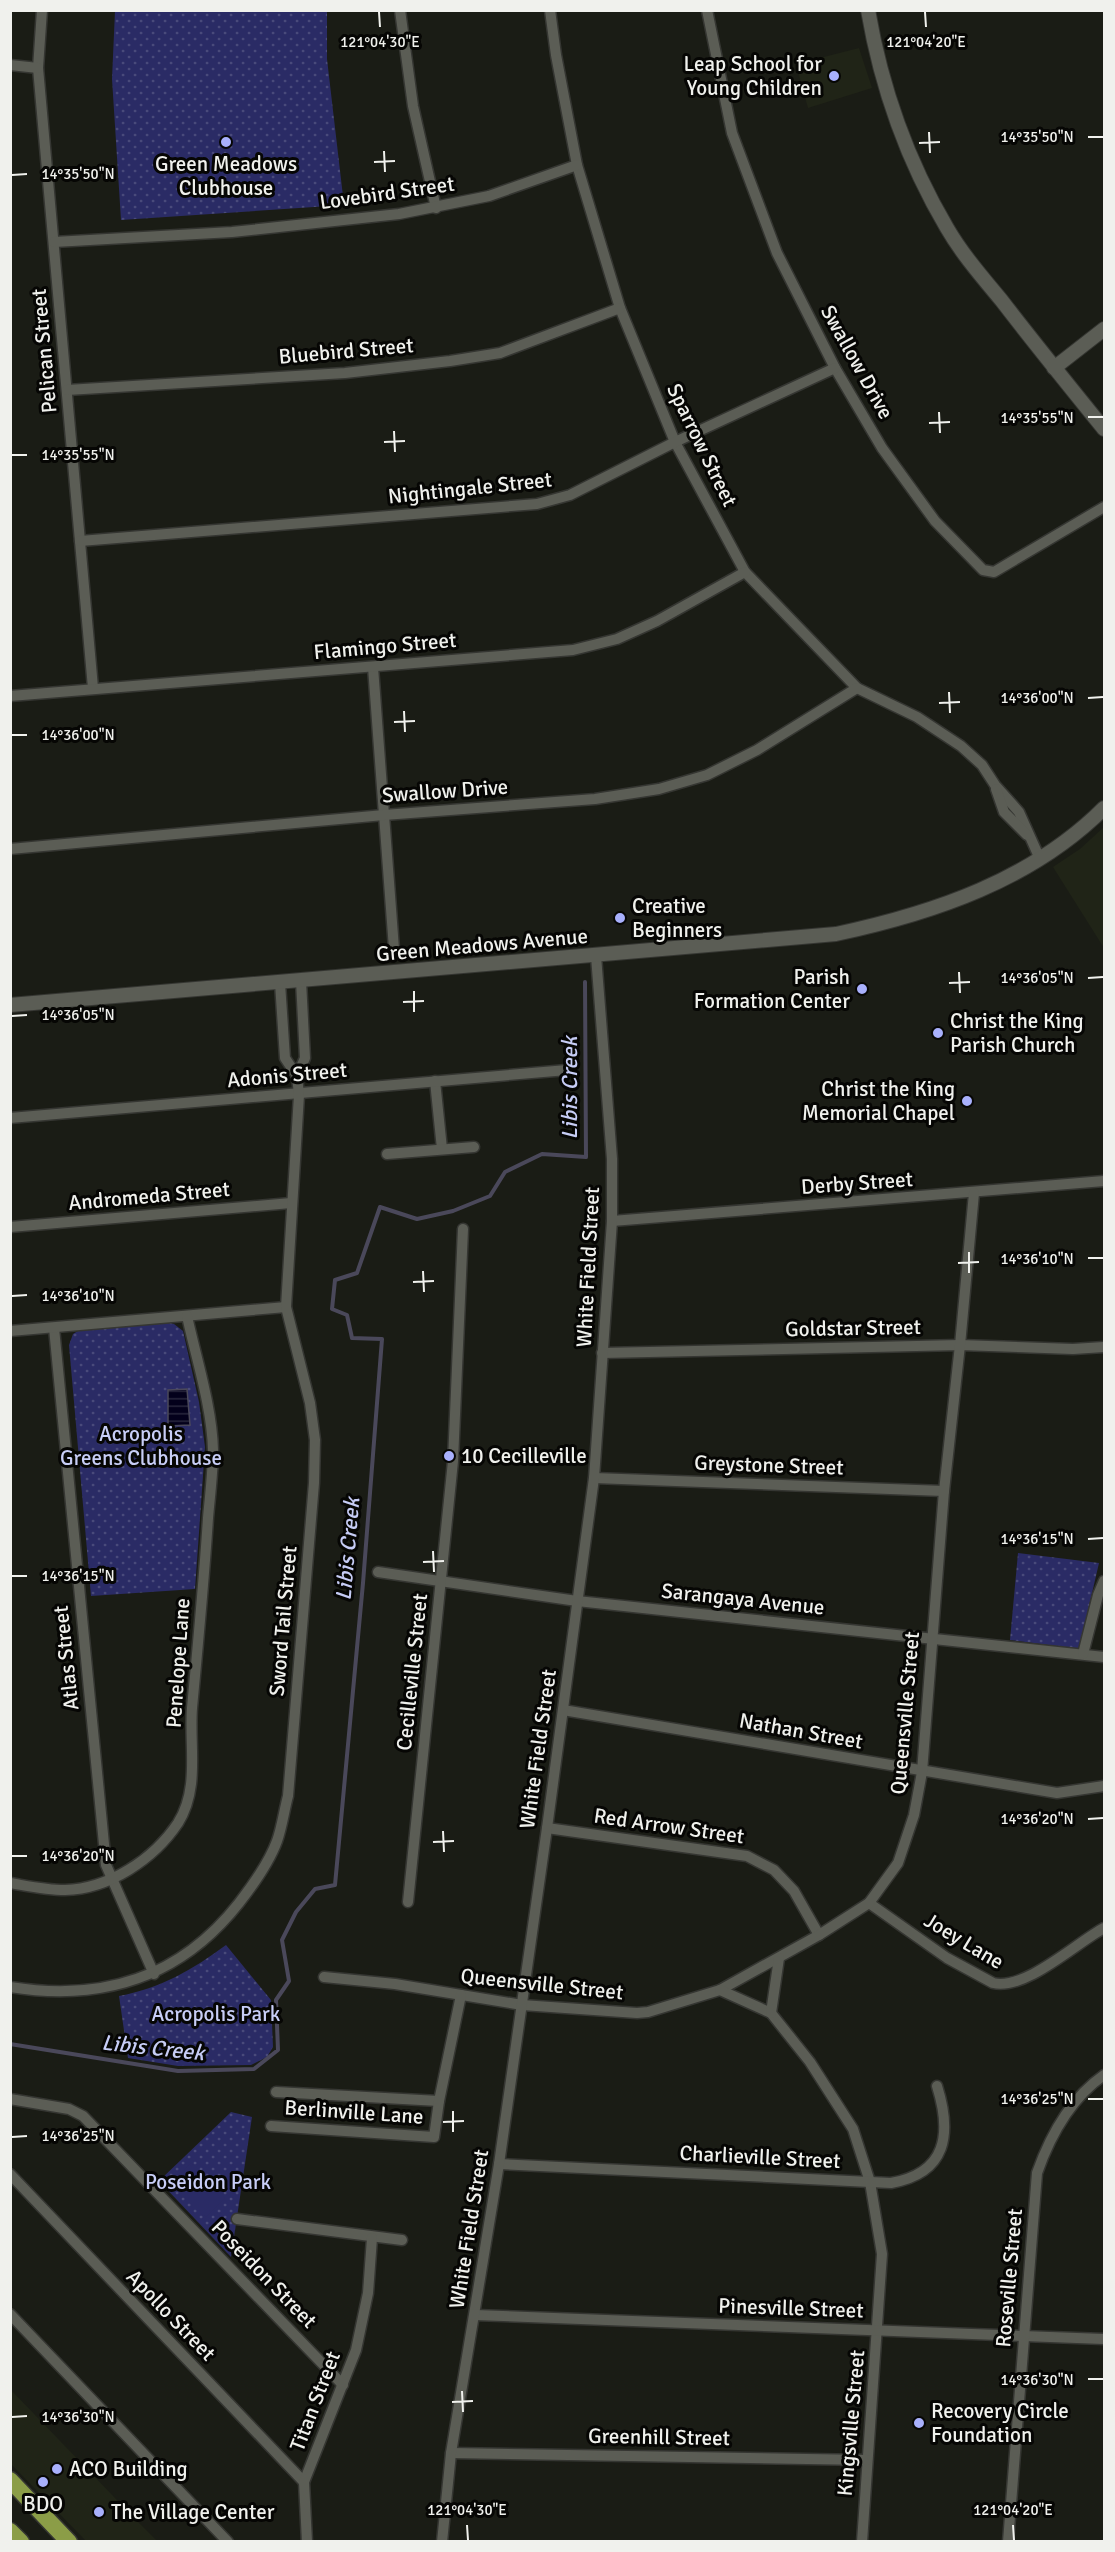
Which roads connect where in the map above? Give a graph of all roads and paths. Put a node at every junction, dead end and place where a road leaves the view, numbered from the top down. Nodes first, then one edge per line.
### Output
1 (42, 10) edge
2 (399, 10) edge
3 (550, 10) edge
4 (707, 10) edge
5 (868, 10) edge
6 (10, 65) edge
7 (38, 68) junction
8 (577, 165) junction
9 (436, 208) junction
10 (54, 242) junction
11 (620, 308) junction
12 (1104, 329) edge
13 (835, 368) junction
14 (1054, 368) junction
15 (67, 390) junction
16 (1104, 429) edge
17 (675, 442) junction
18 (1104, 507) edge
19 (80, 541) junction
20 (745, 572) junction
21 (373, 667) junction
22 (93, 688) junction
23 (857, 688) junction
24 (10, 696) edge
25 (1104, 808) edge
26 (384, 815) junction
27 (10, 849) edge
28 (1040, 859) junction
29 (394, 949) dead end
30 (596, 956) junction
31 (301, 981) junction
32 (280, 983) junction
33 (10, 1005) edge
34 (567, 1070) dead end
35 (297, 1076) junction
36 (435, 1081) junction
37 (298, 1095) junction
38 (10, 1118) edge
39 (474, 1147) dead end
40 (442, 1149) junction
41 (387, 1154) dead end
42 (1104, 1181) edge
43 (974, 1193) junction
44 (291, 1203) junction
45 (612, 1221) junction
46 (10, 1227) edge
47 (463, 1229) dead end
48 (286, 1307) junction
49 (187, 1316) junction
50 (54, 1328) junction
51 (10, 1331) edge
52 (960, 1345) junction
53 (1104, 1347) edge
54 (603, 1353) junction
55 (594, 1478) junction
56 (944, 1491) junction
57 (378, 1572) dead end
58 (1104, 1581) edge
59 (441, 1582) junction
60 (577, 1601) junction
61 (932, 1638) junction
62 (1083, 1654) junction
63 (1104, 1657) edge
64 (562, 1710) junction
65 (922, 1772) junction
66 (1104, 1786) edge
67 (547, 1828) junction
68 (112, 1878) junction
69 (10, 1883) edge
70 (408, 1902) dead end
71 (869, 1903) junction
72 (1104, 1928) edge
73 (819, 1935) junction
74 (779, 1958) junction
75 (154, 1974) junction
76 (324, 1977) dead end
77 (10, 1987) edge
78 (720, 1990) junction
79 (461, 1995) junction
80 (522, 2005) junction
81 (771, 2013) junction
82 (1104, 2075) edge
83 (937, 2086) dead end
84 (276, 2092) dead end
85 (10, 2099) edge
86 (439, 2101) junction
87 (271, 2126) dead end
88 (499, 2164) junction
89 (10, 2174) edge
90 (870, 2182) junction
91 (237, 2219) dead end
92 (372, 2238) junction
93 (402, 2240) dead end
94 (10, 2314) edge
95 (475, 2315) junction
96 (878, 2331) junction
97 (1024, 2335) junction
98 (1104, 2339) edge
99 (343, 2385) junction
100 (451, 2453) junction
101 (867, 2460) junction
102 (10, 2480) edge
103 (304, 2482) junction
104 (10, 2530) edge
105 (21, 2541) edge
106 (69, 2541) edge
107 (228, 2541) edge
108 (307, 2541) edge
109 (442, 2541) edge
110 (862, 2541) edge
111 (1008, 2541) edge

1 - 7 street, Pelican Street
2 - 9 street
3 - 8 street, Sparrow Street
4 - 13 street, Swallow Drive
5 - 14 street
6 - 7 street
7 - 10 street, Pelican Street
8 - 9 street, Lovebird Street
8 - 11 street, Sparrow Street
9 - 10 street, Lovebird Street
10 - 15 street, Pelican Street
11 - 15 street, Bluebird Street
11 - 17 street, Sparrow Street
12 - 14 street
13 - 17 street, Nightingale Street
13 - 18 street, Swallow Drive
14 - 16 street
15 - 19 street, Pelican Street
17 - 19 street, Nightingale Street
17 - 20 street, Sparrow Street
19 - 22 street, Pelican Street
20 - 21 street, Flamingo Street
20 - 23 street, Sparrow Street
21 - 22 street, Flamingo Street
21 - 26 street
22 - 24 street, Flamingo Street
23 - 26 street, Swallow Drive
23 - 28 street, Sparrow Street
25 - 28 street, Green Meadows Avenue
26 - 27 street, Swallow Drive
26 - 29 street
28 - 30 street, Green Meadows Avenue
30 - 31 street, Green Meadows Avenue
30 - 45 street, White Field Street
31 - 32 street, Green Meadows Avenue
31 - 35 street, Sword Tail Street
32 - 33 street, Green Meadows Avenue
32 - 35 street, Sword Tail Street
34 - 36 street, Adonis Street
35 - 37 street, Sword Tail Street
36 - 37 street, Adonis Street
36 - 40 street
37 - 38 street, Adonis Street
37 - 44 street, Sword Tail Street
39 - 40 street
40 - 41 street
42 - 43 street, Derby Street
43 - 45 street, Derby Street
43 - 52 street, Queensville Street
44 - 46 street, Andromeda Street
44 - 48 street, Sword Tail Street
45 - 54 street, White Field Street
47 - 59 street, Cecilleville Street
48 - 49 street
48 - 75 street, Sword Tail Street
49 - 50 street
49 - 68 street, Penelope Lane
50 - 51 street
50 - 68 street, Atlas Street
52 - 53 street, Goldstar Street
52 - 54 street, Goldstar Street
52 - 56 street, Queensville Street
54 - 55 street, White Field Street
55 - 56 street, Greystone Street
55 - 60 street, White Field Street
56 - 61 street, Queensville Street
57 - 59 street, Sarangaya Avenue
58 - 62 street
59 - 60 street, Sarangaya Avenue
59 - 70 street, Cecilleville Street
60 - 61 street, Sarangaya Avenue
60 - 64 street, White Field Street
61 - 62 street, Sarangaya Avenue
61 - 65 street, Queensville Street
62 - 63 street, Sarangaya Avenue
64 - 65 street, Nathan Street
64 - 67 street, White Field Street
65 - 66 street, Nathan Street
65 - 71 street, Queensville Street
67 - 73 street, Red Arrow Street
67 - 80 street, White Field Street
68 - 69 street, Penelope Lane
68 - 75 street, Atlas Street
71 - 72 street, Joey Lane
71 - 73 street, Queensville Street
73 - 74 street, Queensville Street
74 - 78 street, Queensville Street
74 - 81 street
75 - 77 street, Sword Tail Street
76 - 79 street, Queensville Street
78 - 80 street, Queensville Street
78 - 81 street, Kingsville Street
79 - 80 street, Queensville Street
79 - 86 street, Berlinville Lane
80 - 88 street, White Field Street
81 - 90 street, Kingsville Street
82 - 97 street, Roseville Street
83 - 90 street, Charlieville Street
84 - 86 street
85 - 99 street, Poseidon Street
86 - 87 street, Berlinville Lane
88 - 90 street, Charlieville Street
88 - 95 street, White Field Street
89 - 103 street, Apollo Street
90 - 96 street, Kingsville Street
91 - 92 street
92 - 93 street
92 - 99 street, Titan Street
94 - 107 street
95 - 96 street, Pinesville Street
95 - 100 street, White Field Street
96 - 97 street, Pinesville Street
96 - 101 street, Kingsville Street
97 - 98 street, Pinesville Street
97 - 111 street, Roseville Street
99 - 103 street, Titan Street
100 - 101 street, Greenhill Street
100 - 109 street, White Field Street
101 - 110 street, Kingsville Street
102 - 106 main road
103 - 108 street, Titan Street
104 - 105 main road

